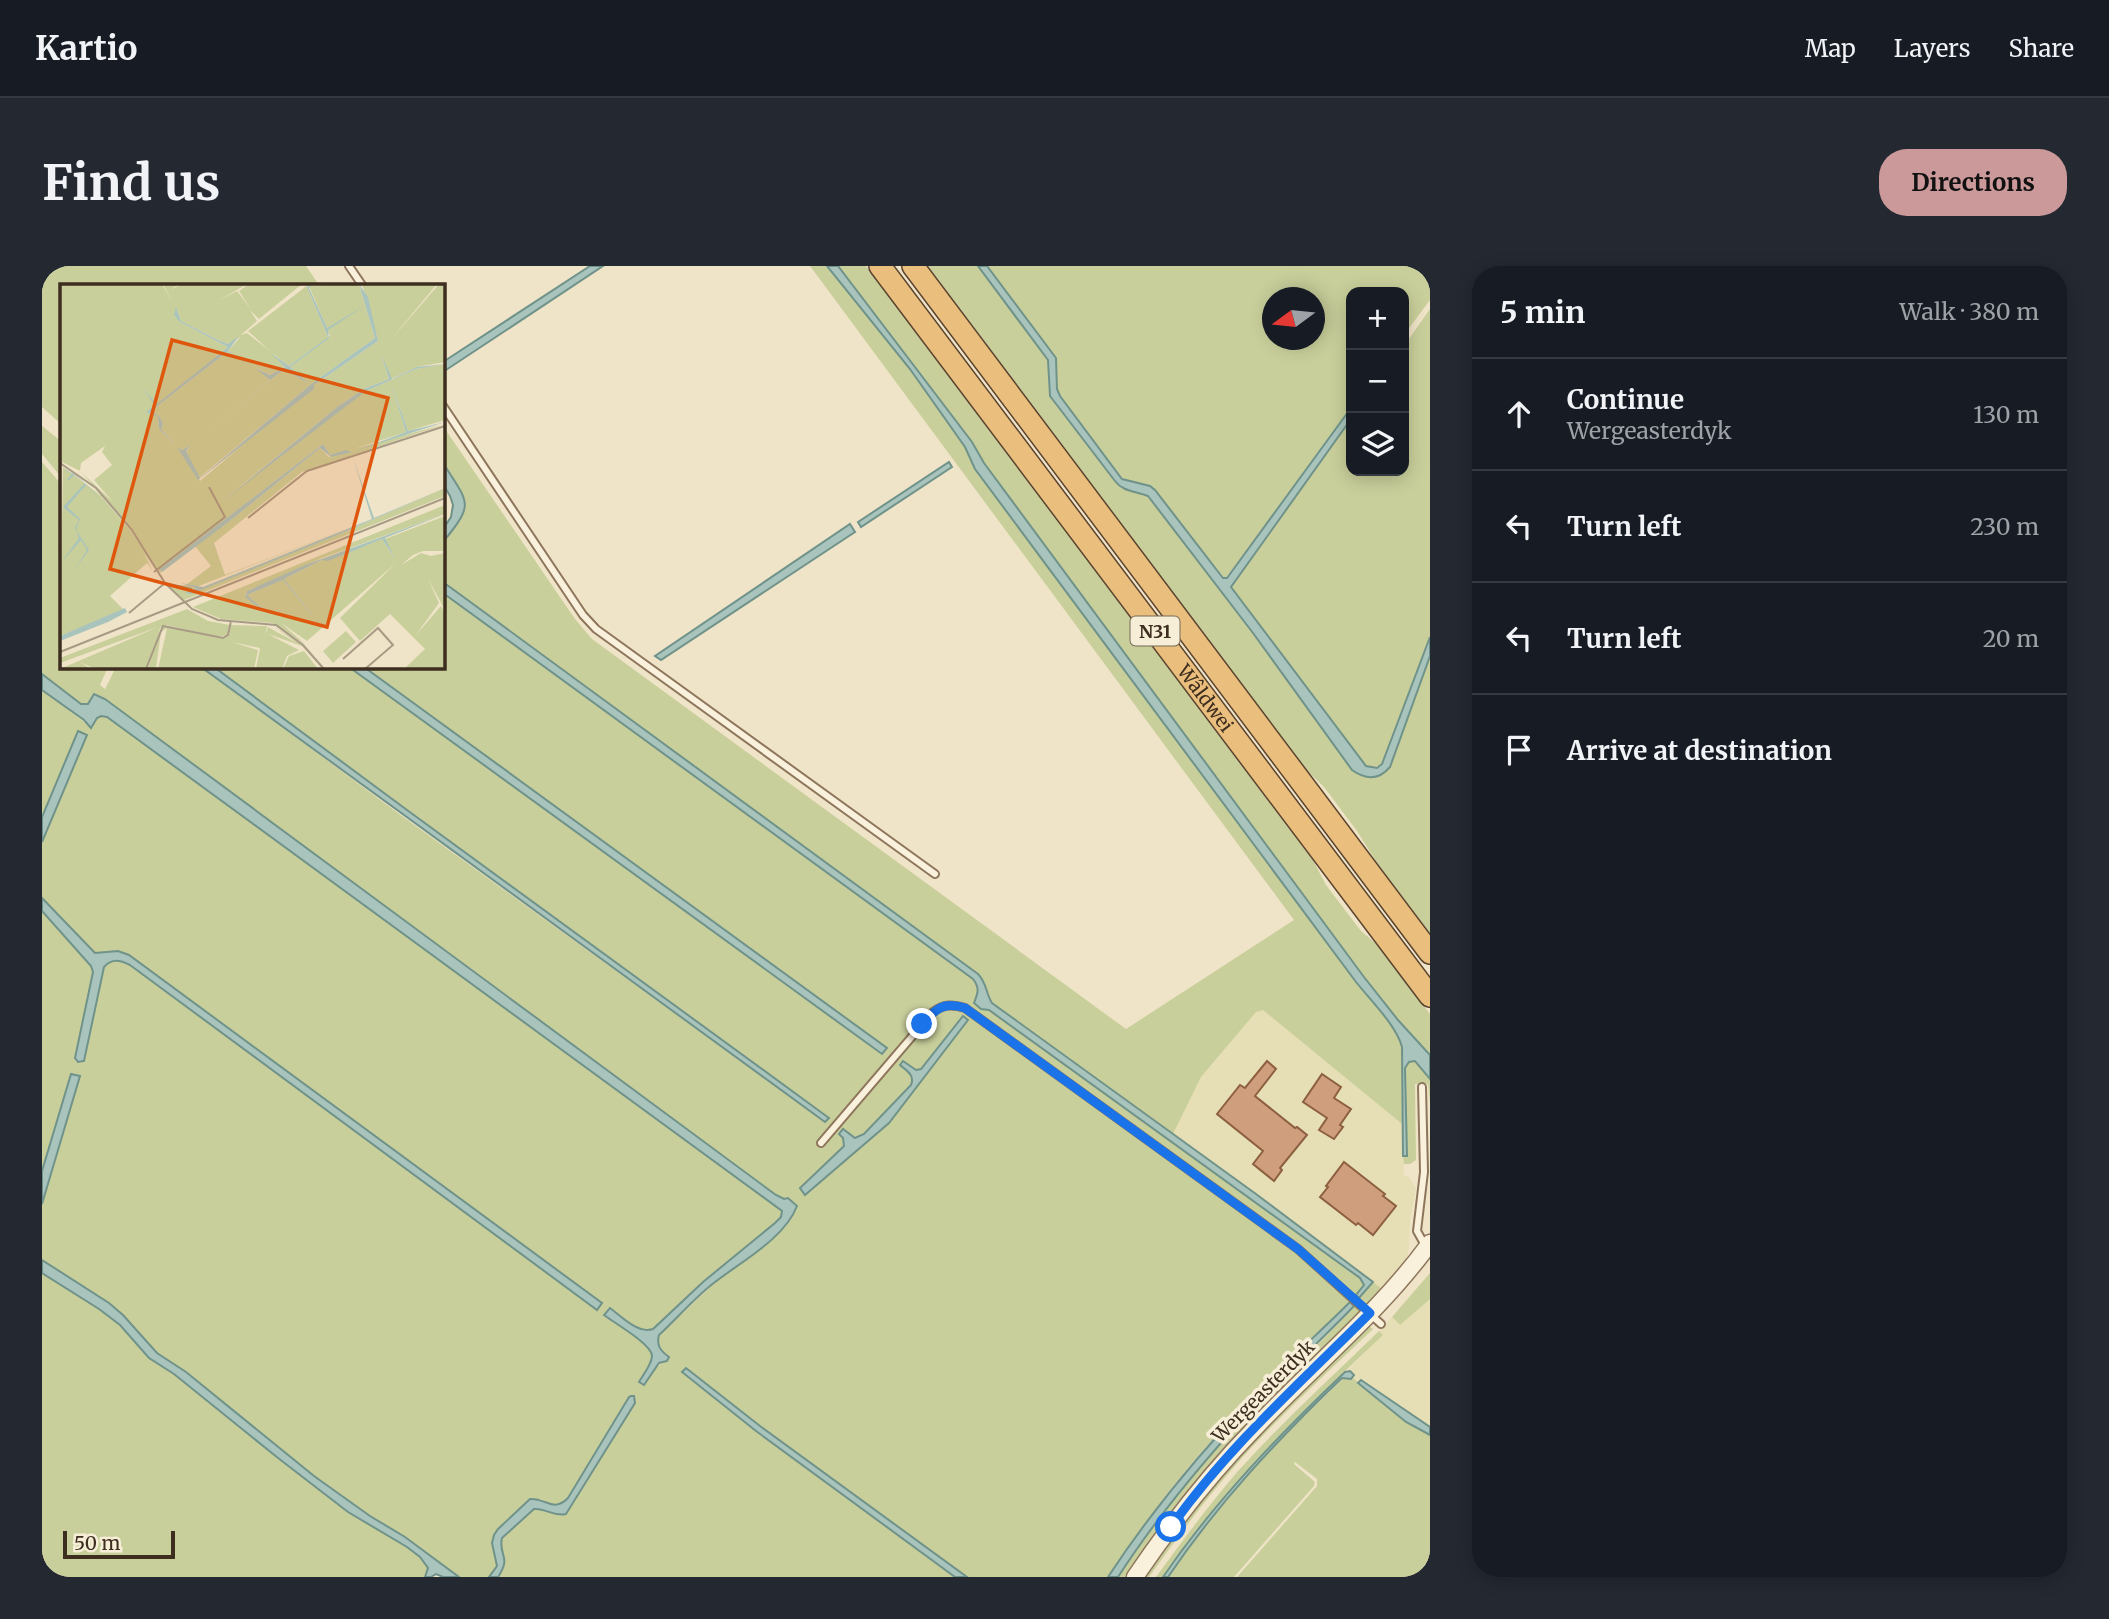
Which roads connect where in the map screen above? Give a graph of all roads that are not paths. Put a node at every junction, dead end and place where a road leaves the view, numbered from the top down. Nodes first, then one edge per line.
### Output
1 (349, 266) edge
2 (880, 266) edge
3 (913, 266) edge
4 (361, 284) edge
5 (444, 407) edge
6 (935, 874) dead end
7 (1430, 953) edge
8 (1430, 996) edge
9 (1422, 1087) dead end
10 (821, 1143) dead end
11 (1429, 1247) edge
12 (1375, 1319) junction
13 (1135, 1577) edge

1 - 4 lane
2 - 8 highway, Wâldwei / N31
3 - 7 highway, Wâldwei / N31
5 - 6 lane
9 - 11 lane
10 - 12 lane
11 - 12 street, Wergeasterdyk
12 - 13 street, Wergeasterdyk

